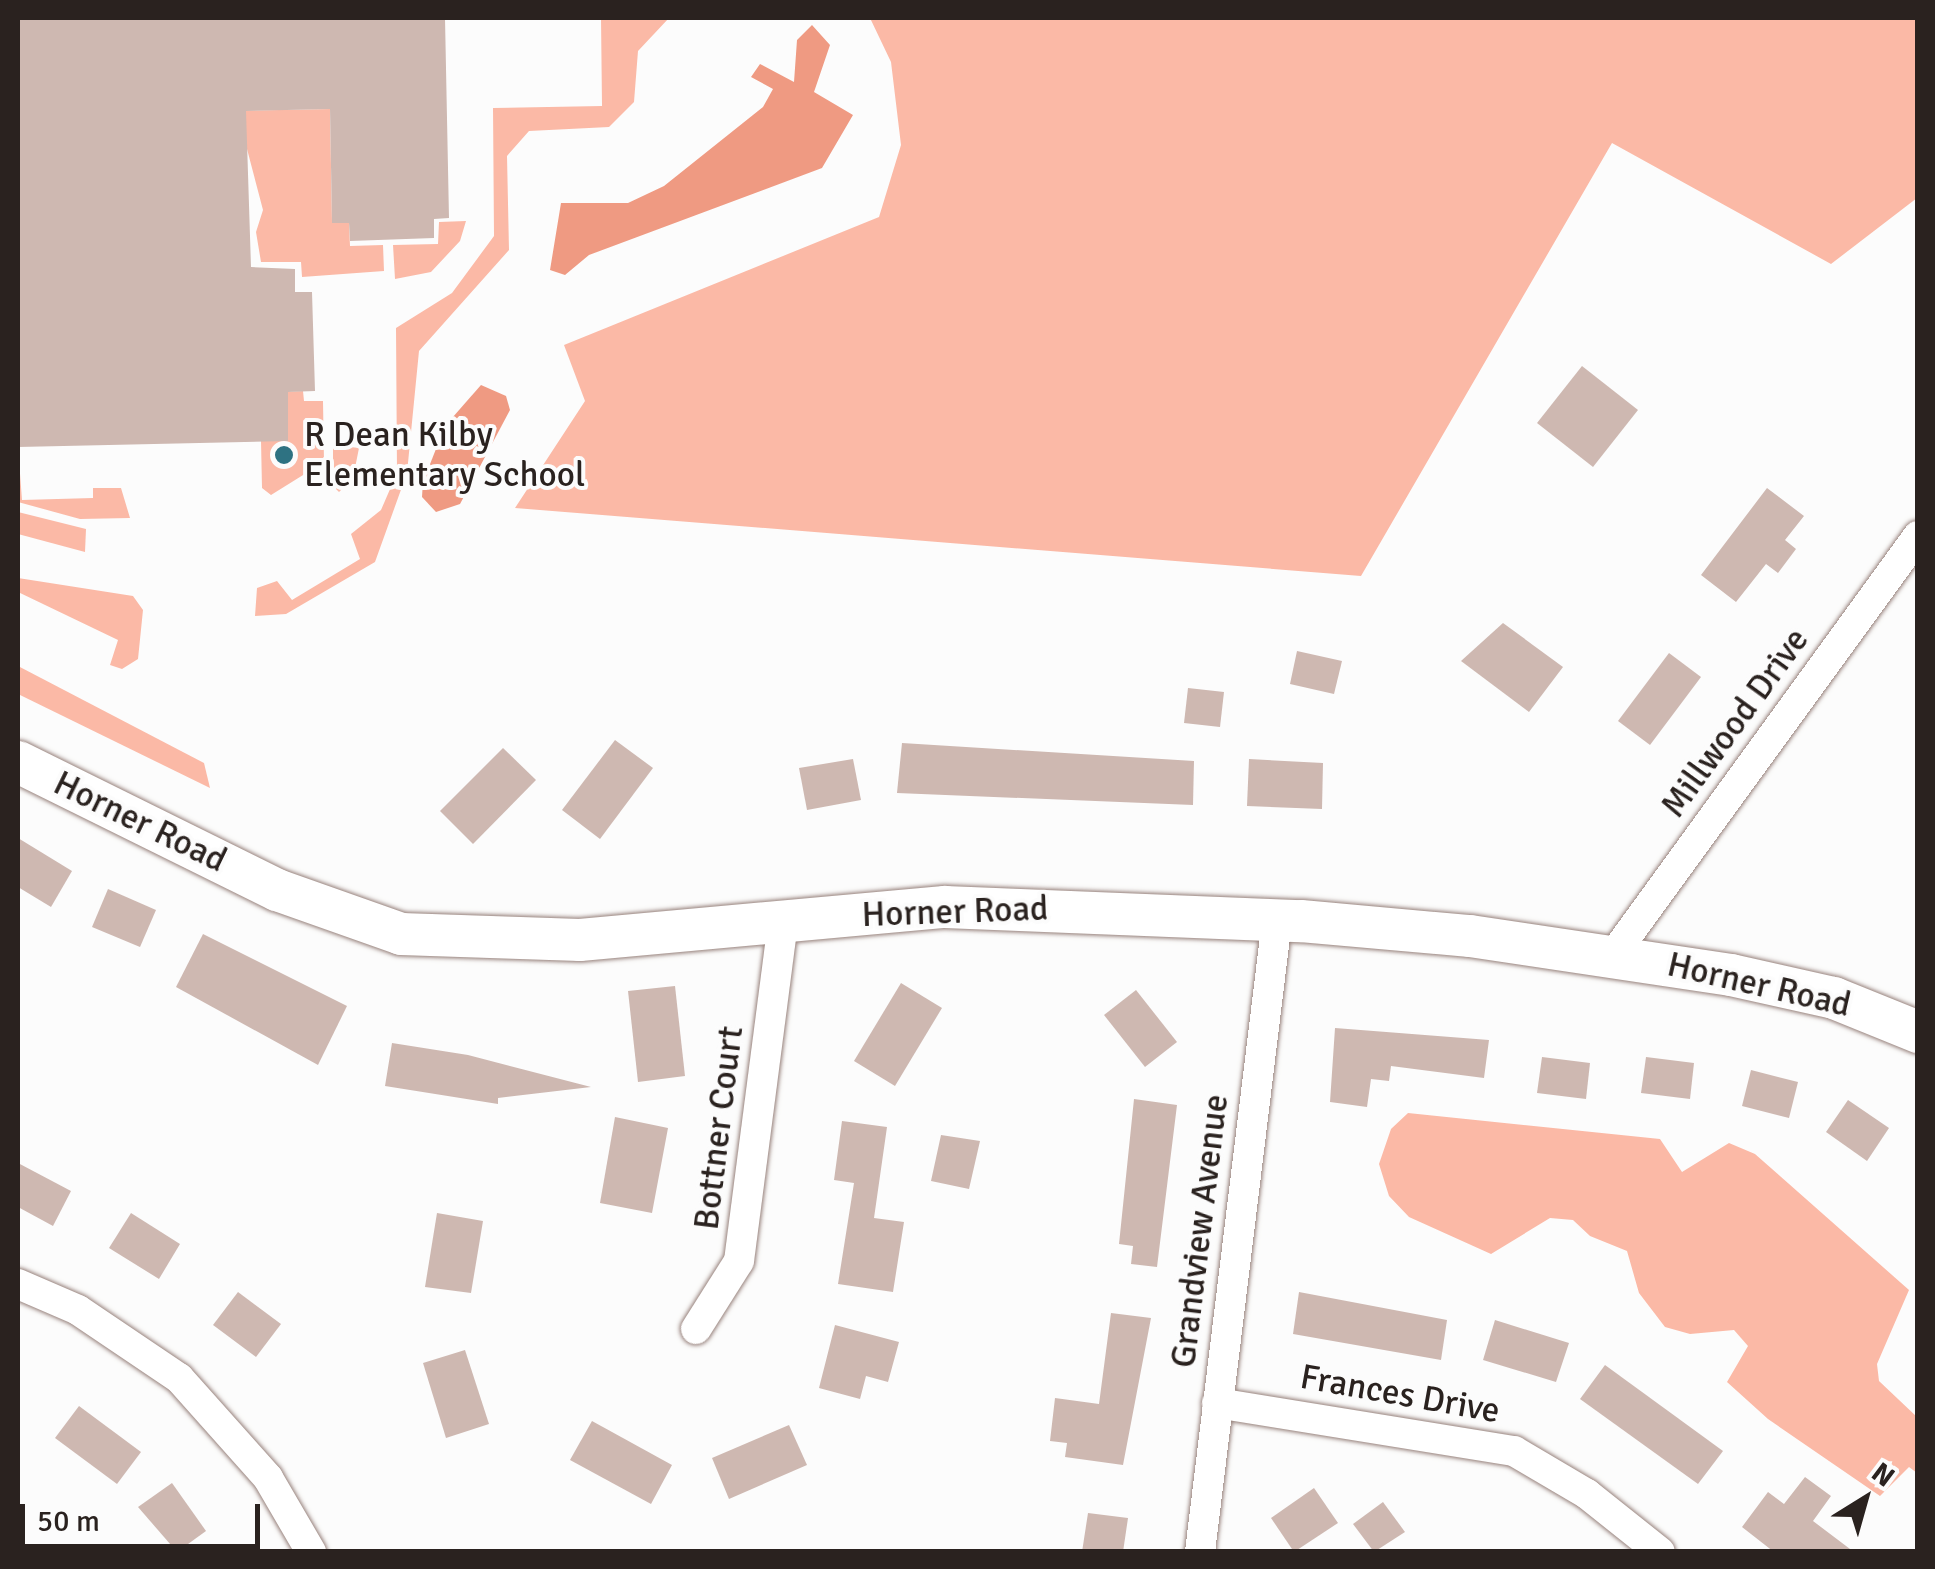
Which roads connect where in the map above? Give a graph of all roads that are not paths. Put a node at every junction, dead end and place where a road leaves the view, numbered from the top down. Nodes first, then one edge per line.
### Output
1 (1918, 536) edge
2 (18, 762) edge
3 (1277, 920) junction
4 (783, 923) junction
5 (1614, 954) junction
6 (1918, 1032) edge
7 (18, 1284) edge
8 (696, 1329) dead end
9 (1217, 1402) junction
10 (311, 1552) edge
11 (1200, 1552) edge
12 (1660, 1552) edge

1 - 5 street, Millwood Drive
2 - 4 main road, Horner Road
3 - 4 main road, Horner Road
3 - 5 main road, Horner Road
3 - 9 street, Grandview Avenue
4 - 8 street, Bottner Court
5 - 6 main road, Horner Road
7 - 10 street
9 - 11 street, Grandview Avenue
9 - 12 street, Frances Drive

